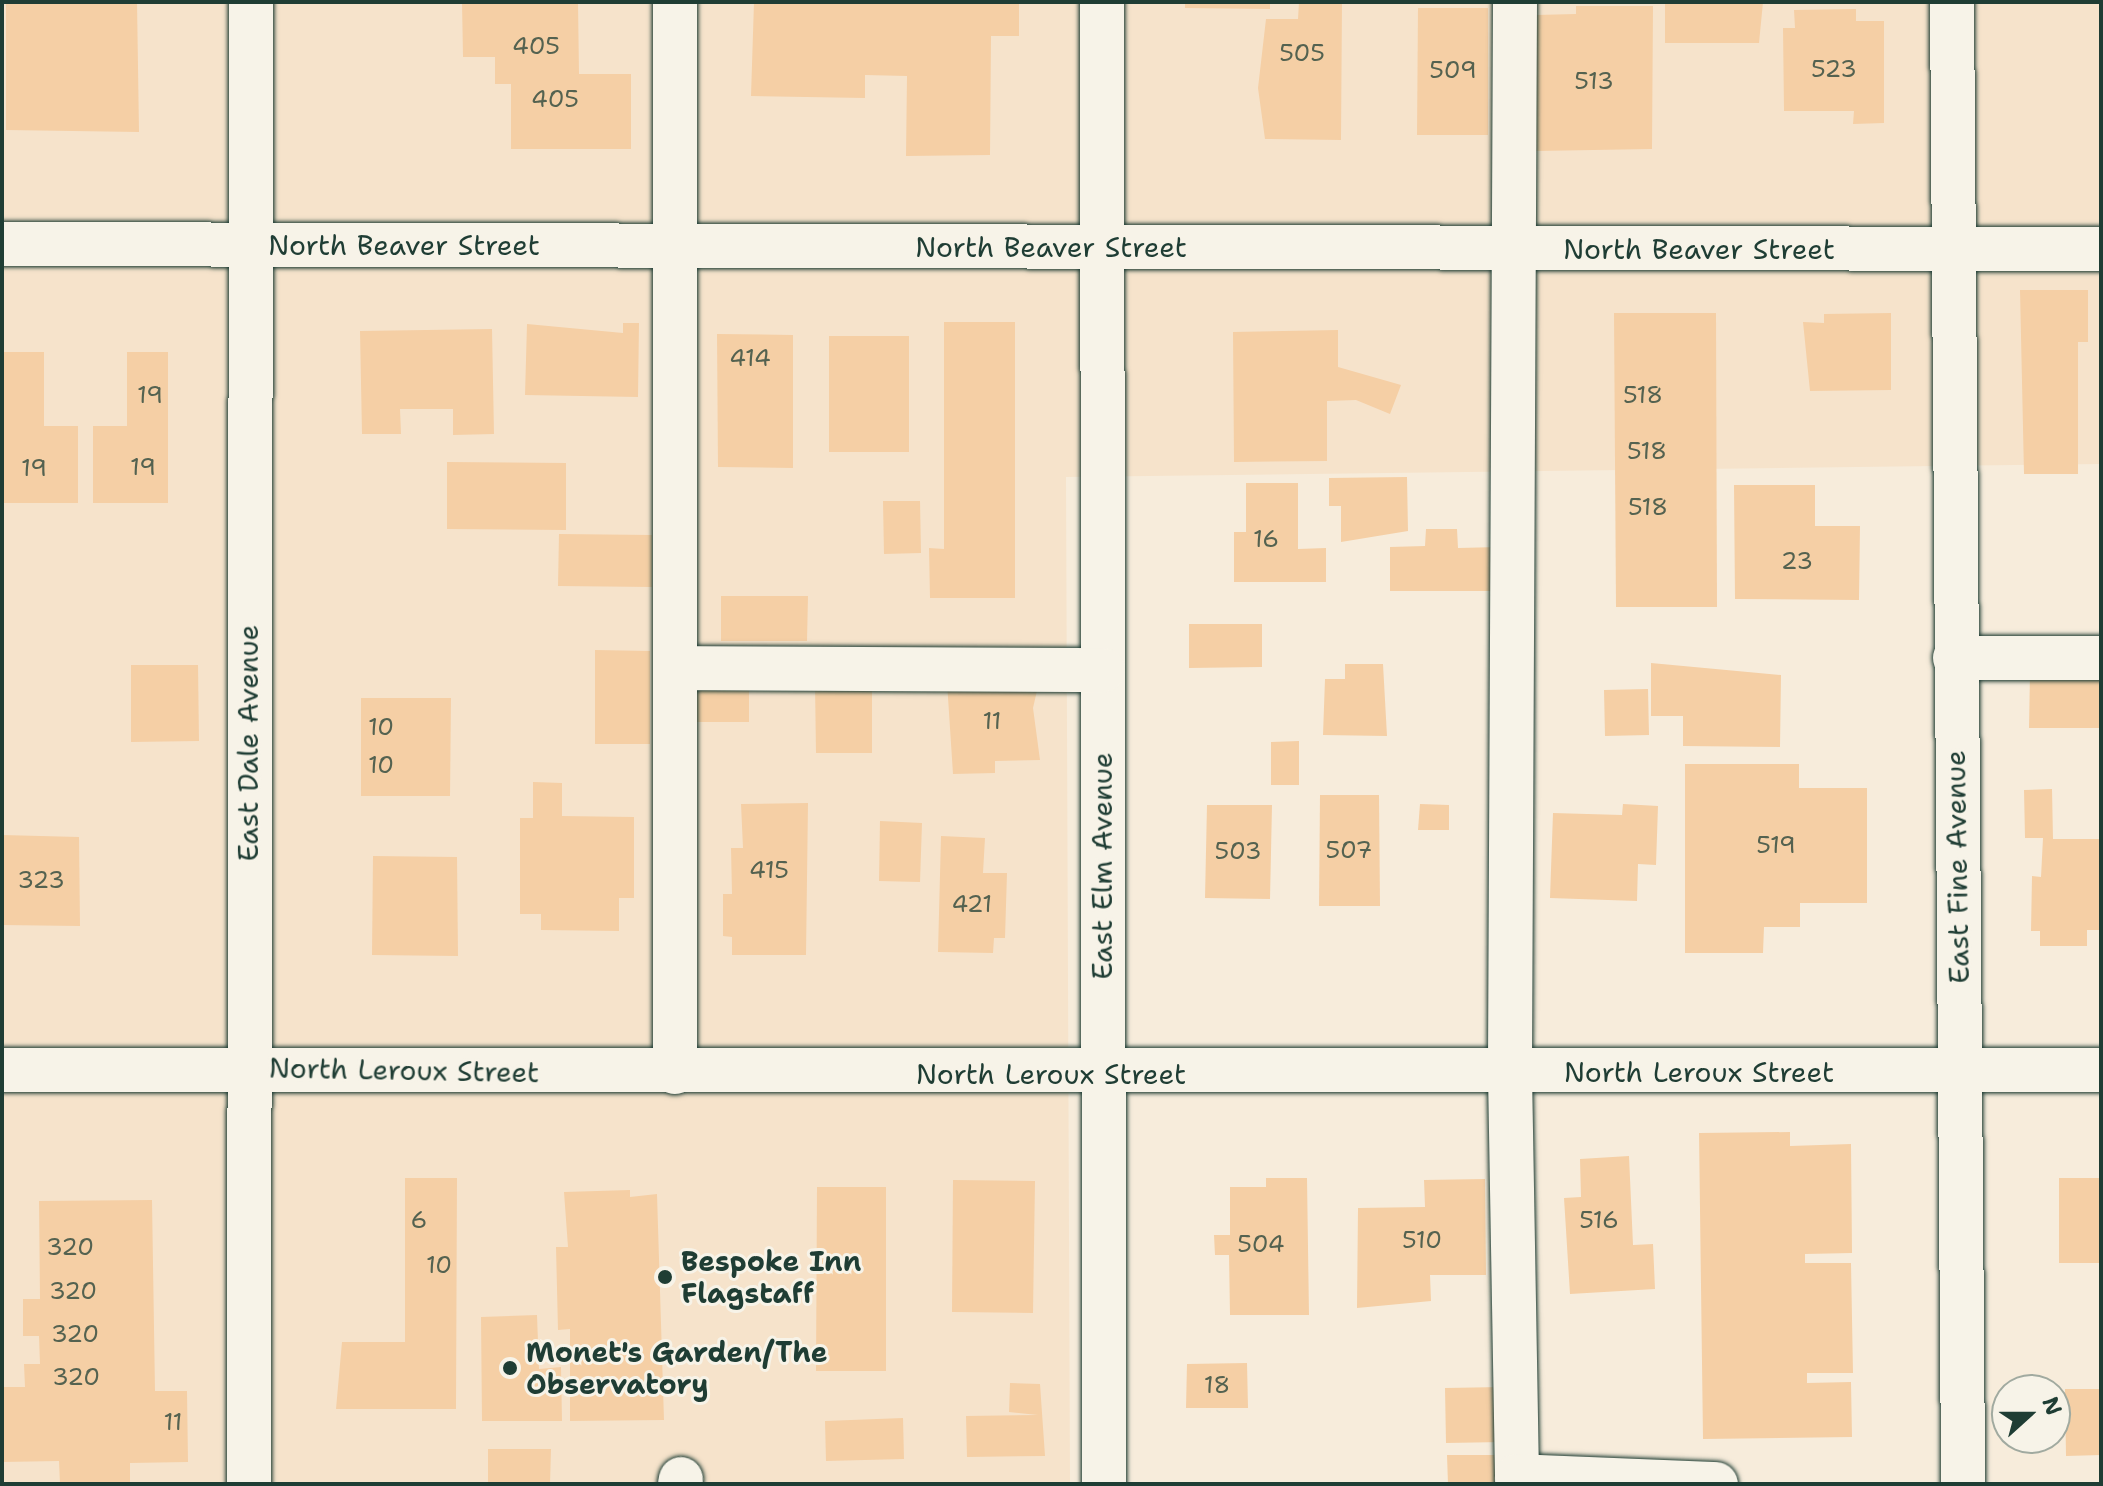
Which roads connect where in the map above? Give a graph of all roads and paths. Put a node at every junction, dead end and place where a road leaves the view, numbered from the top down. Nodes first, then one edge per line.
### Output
1 (251, 2) edge
2 (675, 2) edge
3 (1102, 2) edge
4 (1515, 2) edge
5 (1952, 2) edge
6 (2, 244) edge
7 (248, 245) junction
8 (675, 246) junction
9 (1104, 248) junction
10 (1513, 249) junction
11 (1952, 249) junction
12 (2101, 249) edge
13 (1955, 658) junction
14 (2101, 658) edge
15 (675, 668) junction
16 (1103, 670) junction
17 (247, 1068) junction
18 (2, 1070) edge
19 (1959, 1070) junction
20 (2101, 1070) edge
21 (675, 1072) junction
22 (1510, 1074) junction
23 (1101, 1075) junction
24 (1517, 1480) edge
25 (249, 1484) edge
26 (1104, 1484) edge
27 (1716, 1484) edge
28 (1963, 1484) edge

1 - 7 street, East Dale Avenue
2 - 8 street
3 - 9 street, East Elm Avenue
4 - 10 street
5 - 11 street, East Fine Avenue
6 - 7 street, North Beaver Street
7 - 8 street, North Beaver Street
7 - 17 street, East Dale Avenue
8 - 9 street, North Beaver Street
8 - 15 street
9 - 10 street, North Beaver Street
9 - 16 street, East Elm Avenue
10 - 11 street, North Beaver Street
10 - 22 street
11 - 12 street, North Beaver Street
11 - 13 street, East Fine Avenue
13 - 14 street
13 - 19 street, East Fine Avenue
15 - 16 street
15 - 21 street
16 - 23 street, East Elm Avenue
17 - 18 street, North Leroux Street
17 - 21 street, North Leroux Street
17 - 25 street, East Dale Avenue
19 - 20 street, North Leroux Street
19 - 22 street, North Leroux Street
19 - 28 street, East Fine Avenue
21 - 23 street, North Leroux Street
22 - 23 street, North Leroux Street
22 - 24 street
23 - 26 street, East Elm Avenue
24 - 27 street

